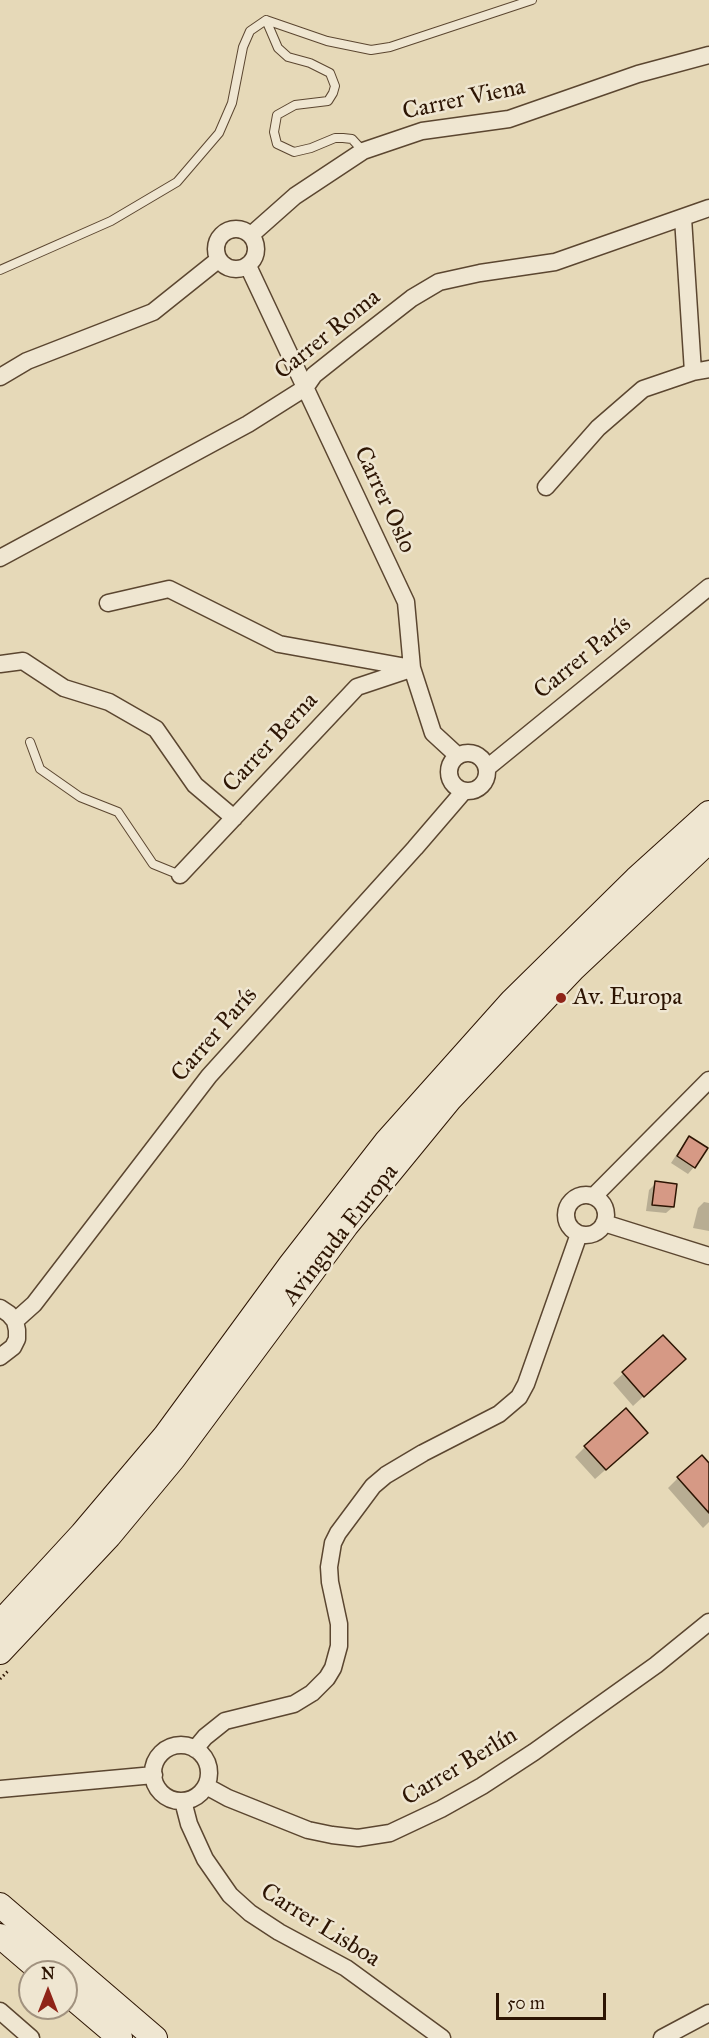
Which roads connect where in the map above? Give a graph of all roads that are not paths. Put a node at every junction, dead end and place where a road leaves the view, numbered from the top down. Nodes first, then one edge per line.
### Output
1 (532, 0) edge
2 (266, 20) junction
3 (709, 55) edge
4 (363, 151) junction
5 (709, 208) edge
6 (683, 218) junction
7 (251, 235) junction
8 (218, 260) junction
9 (248, 266) junction
10 (0, 270) edge
11 (701, 370) edge
12 (0, 377) edge
13 (305, 388) junction
14 (546, 487) dead end
15 (0, 558) edge
16 (709, 587) edge
17 (108, 603) dead end
18 (0, 663) edge
19 (412, 668) junction
20 (30, 742) dead end
21 (458, 756) junction
22 (487, 768) junction
23 (464, 791) junction
24 (709, 813) edge
25 (234, 818) junction
26 (709, 841) edge
27 (180, 875) joint
28 (709, 1080) edge
29 (369, 1180) junction
30 (594, 1196) junction
31 (604, 1223) junction
32 (579, 1234) junction
33 (709, 1256) edge
34 (0, 1308) edge
35 (15, 1321) junction
36 (0, 1357) edge
37 (709, 1622) edge
38 (0, 1623) edge
39 (7, 1658) edge
40 (195, 1749) junction
41 (154, 1775) junction
42 (206, 1786) junction
43 (0, 1789) edge
44 (183, 1801) junction
45 (0, 1905) edge
46 (0, 1936) edge
47 (28, 1960) edge
48 (78, 2002) edge
49 (0, 2011) edge
50 (709, 2013) edge
51 (31, 2038) edge
52 (120, 2038) edge
53 (155, 2038) edge
54 (442, 2038) edge
55 (662, 2038) edge

1 - 2 lane
2 - 4 lane
2 - 10 lane
3 - 4 street, Carrer Viena
4 - 7 street, Carrer Viena
5 - 6 street, Carrer Roma
6 - 11 street
6 - 13 street, Carrer Roma
7 - 8 street
7 - 9 street
8 - 9 street
8 - 12 street
9 - 13 street, Carrer Oslo
11 - 14 street
13 - 15 street, Carrer Roma
13 - 19 street, Carrer Oslo
16 - 22 street, Carrer París
17 - 19 street
18 - 25 street
19 - 21 street, Carrer Oslo
19 - 25 street, Carrer Berna
20 - 27 lane
21 - 22 street
21 - 23 street
22 - 23 street
23 - 35 street, Carrer París
24 - 29 main road, Avinguda Europa
25 - 27 street, Carrer Berna
26 - 29 main road, Avinguda Europa
28 - 30 street
29 - 38 main road, Avinguda Europa
29 - 39 main road, Avinguda Europa
30 - 31 street
30 - 32 street
31 - 32 street
31 - 33 street
32 - 40 street
34 - 35 street
35 - 36 street
37 - 42 street, Carrer Berlín
40 - 41 street
40 - 42 street
41 - 43 street
41 - 44 street
42 - 44 street
44 - 54 street, Carrer Lisboa
45 - 53 main road
46 - 47 main road
48 - 52 main road
49 - 51 street
50 - 55 street

